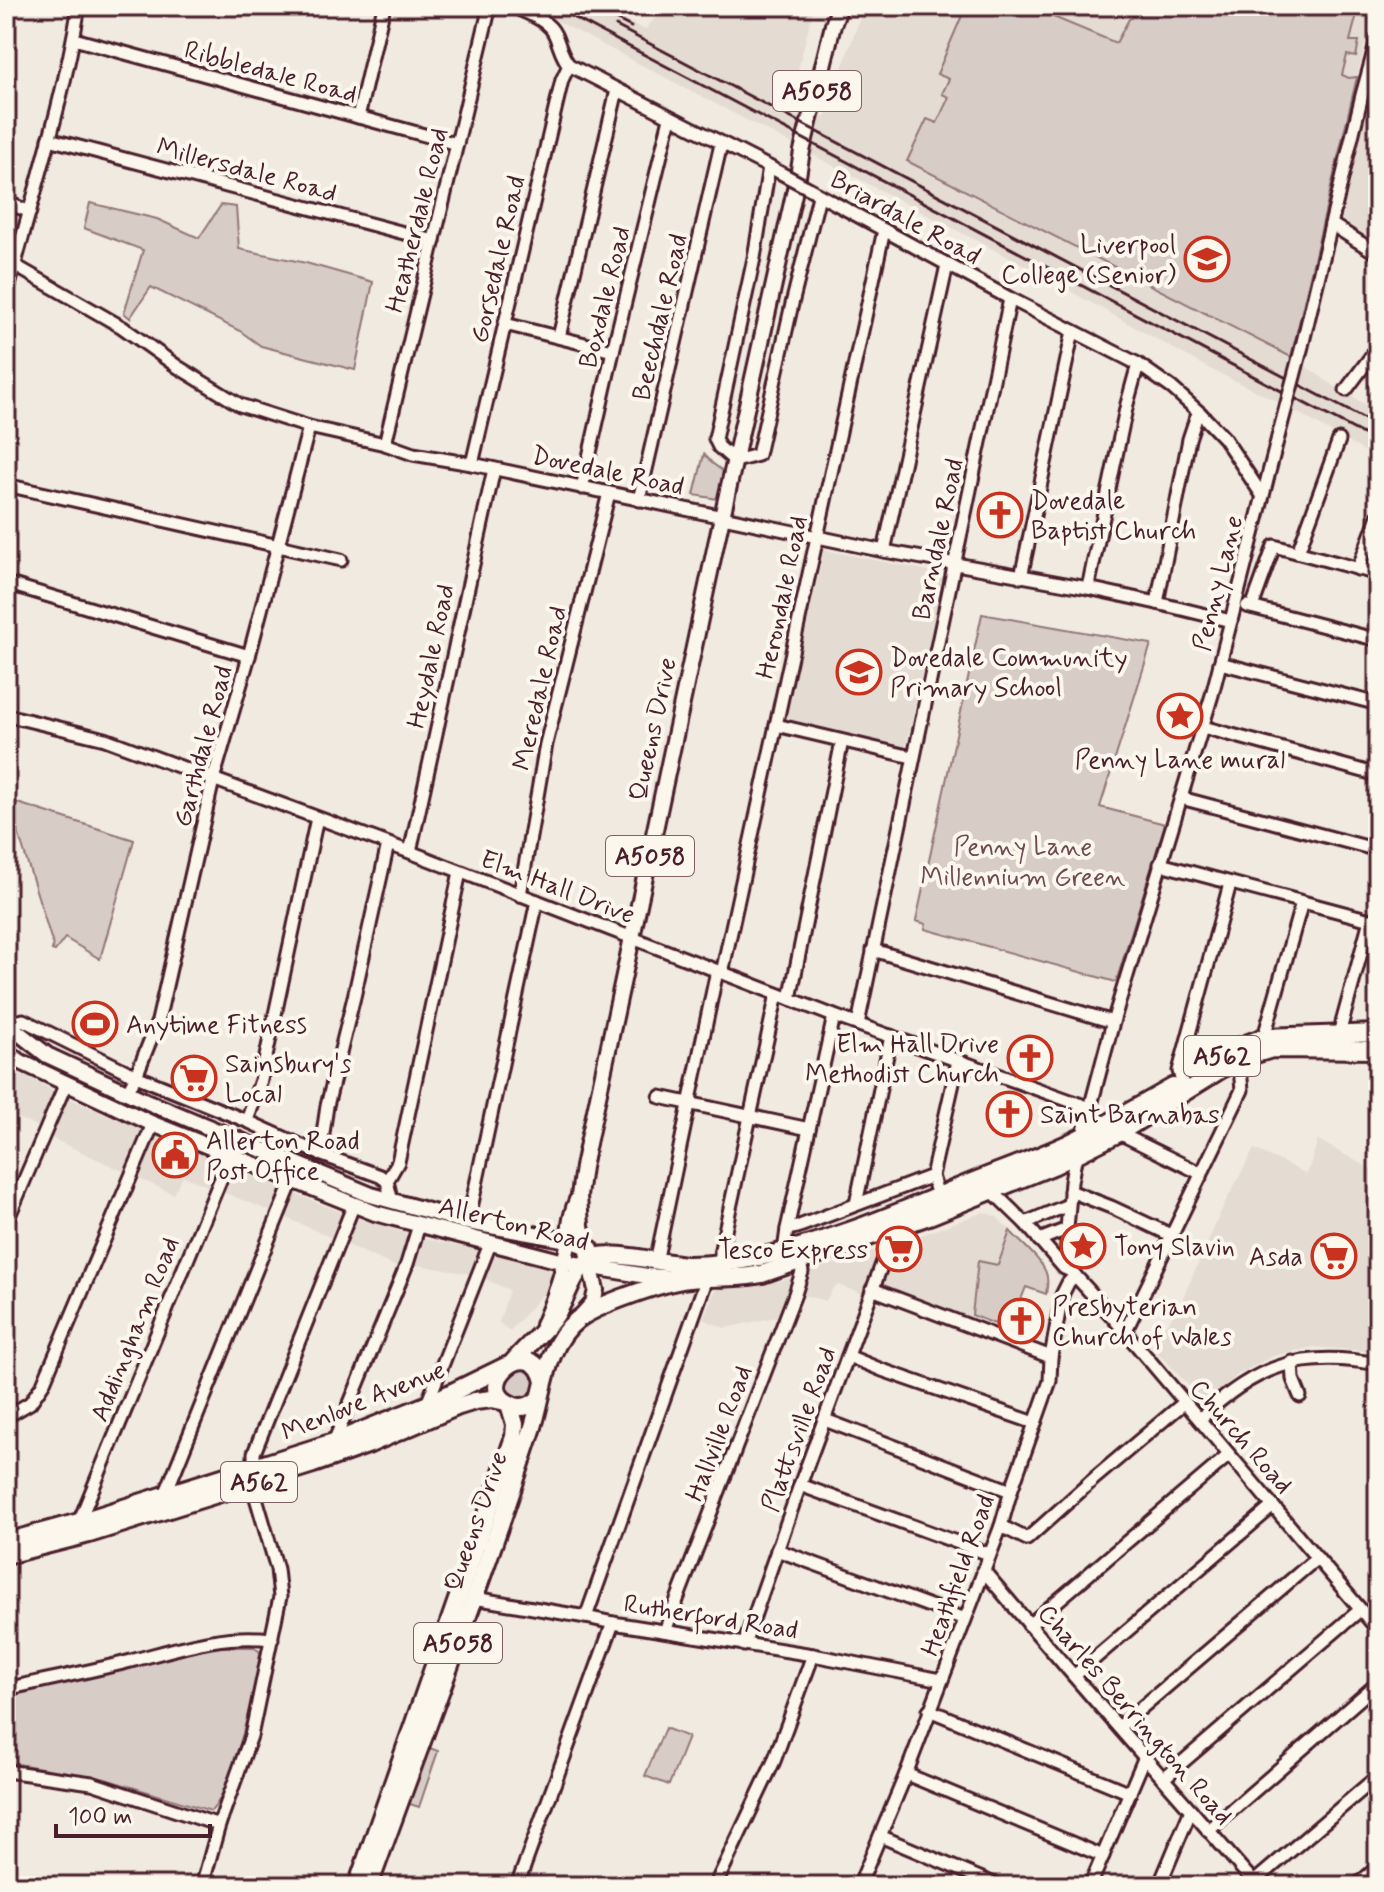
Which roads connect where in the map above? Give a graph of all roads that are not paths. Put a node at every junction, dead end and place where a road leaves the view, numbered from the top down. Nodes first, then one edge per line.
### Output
1 (79, 6) edge
2 (384, 6) edge
3 (490, 6) edge
4 (512, 6) edge
5 (840, 6) edge
6 (1378, 37) edge
7 (74, 39) junction
8 (569, 65) junction
9 (617, 90) junction
10 (358, 117) junction
11 (670, 118) junction
12 (49, 139) junction
13 (457, 144) junction
14 (721, 144) junction
15 (773, 169) junction
16 (817, 194) junction
17 (6, 202) edge
18 (30, 212) junction
19 (1331, 224) junction
20 (884, 230) junction
21 (434, 241) junction
22 (1378, 254) edge
23 (14, 265) junction
24 (947, 265) junction
25 (6, 297) edge
26 (1010, 299) junction
27 (505, 324) junction
28 (1073, 331) junction
29 (559, 337) junction
30 (1378, 347) edge
31 (613, 351) junction
32 (1138, 364) junction
33 (1346, 390) dead end
34 (1200, 413) junction
35 (309, 427) junction
36 (1339, 440) dead end
37 (385, 444) junction
38 (735, 461) junction
39 (472, 464) junction
40 (494, 469) junction
41 (6, 485) edge
42 (582, 488) junction
43 (609, 493) junction
44 (1262, 495) junction
45 (639, 500) junction
46 (723, 516) junction
47 (1378, 516) edge
48 (818, 537) junction
49 (279, 545) junction
50 (884, 551) junction
51 (1298, 552) junction
52 (341, 560) dead end
53 (953, 564) junction
54 (1358, 569) junction
55 (1378, 574) edge
56 (1021, 577) junction
57 (6, 583) edge
58 (1088, 588) junction
59 (1157, 603) junction
60 (1236, 603) junction
61 (1252, 607) junction
62 (1231, 621) junction
63 (1378, 640) edge
64 (249, 656) junction
65 (1220, 663) junction
66 (1378, 704) edge
67 (6, 715) edge
68 (776, 725) junction
69 (1203, 727) junction
70 (842, 741) junction
71 (912, 757) junction
72 (1378, 775) edge
73 (213, 780) junction
74 (1181, 798) junction
75 (317, 818) junction
76 (388, 844) junction
77 (1378, 850) edge
78 (410, 852) junction
79 (1160, 864) junction
80 (460, 872) junction
81 (1230, 884) junction
82 (520, 895) junction
83 (537, 901) junction
84 (1302, 902) junction
85 (1374, 921) edge
86 (633, 938) junction
87 (873, 950) junction
88 (720, 972) junction
89 (777, 994) junction
90 (790, 999) junction
91 (834, 1016) junction
92 (1113, 1022) junction
93 (6, 1024) edge
94 (858, 1024) junction
95 (1378, 1033) edge
96 (1339, 1034) junction
97 (891, 1036) junction
98 (1266, 1044) junction
99 (1378, 1050) edge
100 (6, 1053) edge
101 (958, 1061) junction
102 (1240, 1069) dead end
103 (136, 1076) junction
104 (66, 1083) junction
105 (1185, 1086) junction
106 (128, 1091) junction
107 (660, 1097) dead end
108 (691, 1103) junction
109 (1090, 1108) junction
110 (749, 1115) junction
111 (247, 1121) junction
112 (153, 1124) junction
113 (809, 1129) junction
114 (1119, 1133) junction
115 (1083, 1135) junction
116 (231, 1154) junction
117 (320, 1154) junction
118 (1065, 1159) junction
119 (1202, 1174) junction
120 (932, 1176) junction
121 (293, 1179) junction
122 (387, 1181) junction
123 (989, 1184) junction
124 (1070, 1191) junction
125 (579, 1196) junction
126 (938, 1196) junction
127 (392, 1202) junction
128 (354, 1204) junction
129 (856, 1204) junction
130 (1068, 1205) junction
131 (571, 1211) junction
132 (468, 1222) junction
133 (6, 1223) edge
134 (1025, 1223) junction
135 (419, 1225) junction
136 (484, 1226) junction
137 (787, 1229) junction
138 (895, 1229) junction
139 (1067, 1229) junction
140 (1171, 1235) junction
141 (544, 1236) junction
142 (1039, 1240) junction
143 (490, 1244) junction
144 (566, 1251) junction
145 (794, 1254) junction
146 (588, 1260) junction
147 (656, 1262) junction
148 (721, 1263) junction
149 (1073, 1273) junction
150 (707, 1278) junction
151 (686, 1279) junction
152 (872, 1289) junction
153 (579, 1318) junction
154 (1125, 1332) junction
155 (538, 1334) junction
156 (848, 1356) junction
157 (1051, 1357) junction
158 (1292, 1362) junction
159 (509, 1364) junction
160 (1378, 1364) edge
161 (542, 1389) junction
162 (1300, 1396) dead end
163 (1185, 1402) junction
164 (508, 1403) junction
165 (426, 1405) junction
166 (6, 1417) edge
167 (1200, 1419) junction
168 (825, 1420) junction
169 (1035, 1423) junction
170 (334, 1442) junction
171 (1229, 1455) junction
172 (253, 1475) junction
173 (800, 1485) junction
174 (1011, 1491) junction
175 (165, 1495) junction
176 (1273, 1506) junction
177 (79, 1522) junction
178 (1001, 1526) junction
179 (6, 1542) edge
180 (777, 1550) junction
181 (989, 1554) junction
182 (6, 1555) edge
183 (1317, 1558) junction
184 (983, 1570) junction
185 (474, 1598) junction
186 (1360, 1610) junction
187 (586, 1617) junction
188 (965, 1619) junction
189 (613, 1623) junction
190 (1029, 1625) junction
191 (1378, 1630) edge
192 (665, 1631) junction
193 (272, 1639) junction
194 (744, 1645) junction
195 (813, 1655) junction
196 (1074, 1676) junction
197 (941, 1680) junction
198 (1378, 1683) edge
199 (6, 1689) edge
200 (929, 1710) junction
201 (1119, 1727) junction
202 (1144, 1759) junction
203 (6, 1771) edge
204 (906, 1774) junction
205 (1378, 1776) edge
206 (1164, 1778) junction
207 (1130, 1793) junction
208 (1191, 1810) junction
209 (219, 1825) junction
210 (1208, 1831) junction
211 (880, 1836) junction
212 (1103, 1856) junction
213 (1378, 1867) edge
214 (1256, 1884) edge
215 (202, 1886) edge
216 (357, 1886) edge
217 (369, 1886) edge
218 (517, 1886) edge
219 (715, 1886) edge
220 (859, 1886) edge
221 (999, 1886) edge
222 (1090, 1886) edge
223 (1159, 1886) edge
224 (1356, 1886) edge

1 - 7 street
2 - 10 street
3 - 13 street, Heatherdale Road
4 - 8 street
5 - 38 main road, Queens Drive / A5058
6 - 19 street, Penny Lane
7 - 10 street, Ribbledale Road
7 - 12 street
8 - 9 street, Briardale Road
8 - 27 street, Gorsedale Road
9 - 11 street, Briardale Road
9 - 29 street
10 - 13 street, Ribbledale Road
11 - 14 street, Briardale Road
11 - 31 street, Boxdale Road
12 - 18 street
12 - 21 street, Millersdale Road
13 - 21 street, Heatherdale Road
14 - 15 street, Briardale Road
14 - 45 street, Beechdale Road
15 - 16 street, Briardale Road, bridge
15 - 38 street
16 - 20 street, Briardale Road
16 - 38 street
17 - 18 street
18 - 23 street
19 - 22 street
19 - 44 street, Penny Lane, bridge
20 - 24 street, Briardale Road
20 - 48 street, Herondale Road
21 - 37 street, Heatherdale Road
23 - 25 street
23 - 35 street, Dovedale Road
24 - 26 street, Briardale Road
24 - 50 street
26 - 28 street, Briardale Road
26 - 53 street, Barndale Road
27 - 29 street
27 - 39 street, Gorsedale Road
28 - 32 street, Briardale Road
28 - 56 street
29 - 31 street
30 - 33 street
31 - 42 street, Boxdale Road
32 - 34 street, Briardale Road
32 - 58 street
34 - 44 street, Briardale Road
34 - 59 street
35 - 37 street, Dovedale Road
35 - 49 street, Garthdale Road
36 - 51 street
37 - 39 street, Dovedale Road
38 - 46 main road, Queens Drive / A5058
39 - 40 street, Dovedale Road
40 - 42 street, Dovedale Road
40 - 78 street, Heydale Road
41 - 49 street
42 - 43 street, Dovedale Road
43 - 45 street, Dovedale Road
43 - 82 street, Meredale Road
44 - 60 street, Penny Lane
45 - 46 street, Dovedale Road
46 - 48 street, Dovedale Road
46 - 86 main road, Queens Drive / A5058
47 - 54 street
48 - 50 street, Dovedale Road
48 - 68 street, Herondale Road
49 - 52 street
49 - 64 street, Garthdale Road
50 - 53 street, Dovedale Road
51 - 54 street
51 - 61 street
53 - 56 street, Dovedale Road
53 - 71 street, Barndale Road
54 - 55 street
56 - 58 street, Dovedale Road
57 - 64 street
58 - 59 street, Dovedale Road
59 - 62 street, Dovedale Road
60 - 61 street
60 - 62 street, Penny Lane
61 - 63 street
62 - 65 street, Penny Lane
64 - 73 street, Garthdale Road
65 - 66 street
65 - 69 street, Penny Lane
67 - 73 street, Elm Hall Drive
68 - 70 street
68 - 88 street, Herondale Road
69 - 72 street
69 - 74 street, Penny Lane
70 - 71 street
70 - 90 street
71 - 87 street, Barndale Road
73 - 75 street, Elm Hall Drive
73 - 103 street, Garthdale Road
74 - 77 street
74 - 79 street, Penny Lane
75 - 76 street, Elm Hall Drive
75 - 111 street
76 - 78 street, Elm Hall Drive
76 - 117 street
78 - 80 street, Elm Hall Drive
79 - 81 street
79 - 92 street, Penny Lane
80 - 82 street, Elm Hall Drive
80 - 122 street
81 - 84 street
81 - 105 street
82 - 83 street, Elm Hall Drive
83 - 86 street, Elm Hall Drive
83 - 132 street
84 - 85 street
84 - 98 street
85 - 96 street
86 - 88 street, Elm Hall Drive
86 - 125 main road, Queens Drive / A5058
87 - 92 street
87 - 94 street, Barndale Road
88 - 89 street, Elm Hall Drive
88 - 108 street, Herondale Road
89 - 90 street, Elm Hall Drive
89 - 110 street
90 - 91 street, Elm Hall Drive
91 - 94 street, Elm Hall Drive
91 - 113 street, Hallville Road
92 - 109 street, Penny Lane
93 - 103 street, Allerton Road
93 - 106 main road, Allerton Road
94 - 97 street, Elm Hall Drive
95 - 96 highway, A562
96 - 98 highway, A562
97 - 101 street, Elm Hall Drive
97 - 129 street
98 - 99 highway, A562
98 - 105 highway, A562
100 - 104 main road, Allerton Road
101 - 109 street, Elm Hall Drive
101 - 120 street
102 - 119 street
103 - 106 street, Garthdale Road
103 - 111 street, Allerton Road
104 - 112 main road, Allerton Road
104 - 133 street
105 - 114 highway, A562
105 - 115 highway, A562
106 - 127 main road, Allerton Road
107 - 108 street
108 - 110 street
108 - 147 street, Herondale Road
109 - 115 street, Penny Lane
110 - 113 street
110 - 148 street
111 - 117 street, Allerton Road
112 - 116 main road, Allerton Road
112 - 166 street
113 - 137 street, Hallville Road
114 - 118 highway, A562
114 - 119 street
115 - 118 highway, A562
115 - 118 street, Penny Lane
116 - 121 main road, Allerton Road
116 - 177 street, Addingham Road
117 - 122 street, Allerton Road
118 - 123 highway, Allerton Road / A562
118 - 123 highway, Allerton Road / A562
118 - 124 street, Penny Lane
119 - 140 street
120 - 126 street
120 - 129 street
121 - 128 main road, Allerton Road
121 - 175 street
122 - 127 street
123 - 126 highway, Allerton Road / A562
123 - 134 street, Church Road
123 - 138 highway, Allerton Road / A562
124 - 130 street, Penny Lane
124 - 140 street
125 - 131 main road, Queens Drive / A5058
125 - 146 main road, Queens Drive / A5058
126 - 145 highway, Allerton Road / A562
127 - 132 main road, Allerton Road
128 - 135 main road, Allerton Road
128 - 172 street
129 - 137 street
130 - 134 street
130 - 139 street, Penny Lane
131 - 141 main road
131 - 144 main road, Queens Drive / A5058
132 - 136 main road, Allerton Road
134 - 142 street, Church Road
135 - 143 main road, Allerton Road
135 - 170 street
136 - 141 main road, Allerton Road
136 - 144 main road
137 - 145 street, Hallville Road
138 - 145 highway, Allerton Road / A562
138 - 152 street, Plattsville Road
139 - 142 street
139 - 149 street, Penny Lane
140 - 154 street
141 - 144 main road, Allerton Road
142 - 149 street, Church Road
143 - 144 main road, Allerton Road
143 - 165 street
144 - 146 main road, Allerton Road
144 - 146 main road, Allerton Road
144 - 155 main road, Queens Drive / A5058
145 - 148 highway, Allerton Road / A562
145 - 150 highway, Allerton Road / A562
145 - 192 street, Hallville Road
146 - 147 highway, Allerton Road / A562
146 - 151 main road, Allerton Road
146 - 153 main road, Queens Drive / A5058
146 - 155 highway, Queens Drive / A562
147 - 148 highway, Allerton Road / A562
149 - 154 street, Church Road
149 - 157 street, Heathfield Road
150 - 151 highway, Allerton Road / A562
150 - 187 street
151 - 153 highway, A562
152 - 156 street, Plattsville Road
152 - 157 street
153 - 161 highway, A562
154 - 163 street, Church Road
155 - 159 highway, Queens Drive / A562
156 - 168 street, Plattsville Road
156 - 169 street
157 - 169 street, Heathfield Road
158 - 160 street
158 - 162 street
158 - 167 street
159 - 161 highway
159 - 164 highway
159 - 165 highway, Menlove Avenue / A562
161 - 164 highway, A562
161 - 185 highway, Queens Drive / A5058
163 - 167 street, Church Road
163 - 178 street
164 - 172 highway, Menlove Avenue / A562
164 - 216 highway, Queens Drive / A5058
165 - 170 highway, Menlove Avenue / A562
167 - 171 street, Church Road
168 - 173 street, Plattsville Road
168 - 174 street
169 - 174 street, Heathfield Road
170 - 172 highway, Menlove Avenue / A562
171 - 176 street, Church Road
171 - 190 street
172 - 175 highway, Menlove Avenue / A562
172 - 182 highway, Menlove Avenue / A562
172 - 193 street
173 - 180 street, Plattsville Road
173 - 181 street
174 - 178 street, Heathfield Road
175 - 177 highway, Menlove Avenue / A562
176 - 183 street, Church Road
176 - 196 street
177 - 179 highway, Menlove Avenue / A562
178 - 181 street, Heathfield Road
180 - 188 street
180 - 194 street, Plattsville Road
181 - 184 street, Heathfield Road
183 - 186 street, Church Road
183 - 201 street
184 - 188 street, Heathfield Road
184 - 190 street, Charles Berrington Road
185 - 187 street, Rutherford Road
185 - 217 highway, Queens Drive / A5058
186 - 191 street, Church Road
186 - 206 street
187 - 189 street, Rutherford Road
188 - 197 street, Heathfield Road
189 - 192 street, Rutherford Road
189 - 218 street
190 - 196 street, Charles Berrington Road
192 - 194 street, Rutherford Road
193 - 199 street
193 - 209 street
194 - 195 street, Rutherford Road
195 - 197 street, Rutherford Road
195 - 219 street
196 - 201 street, Charles Berrington Road
197 - 200 street, Heathfield Road
198 - 210 street
200 - 204 street, Heathfield Road
200 - 207 street
201 - 202 street, Charles Berrington Road
202 - 206 street, Charles Berrington Road
202 - 207 street
203 - 209 street
204 - 211 street, Heathfield Road
204 - 212 street
205 - 214 street
206 - 208 street, Charles Berrington Road
207 - 212 street
208 - 210 street, Charles Berrington Road
208 - 223 street
209 - 215 street
210 - 214 street, Charles Berrington Road
211 - 220 street, Heathfield Road
211 - 221 street
212 - 222 street
213 - 224 street

